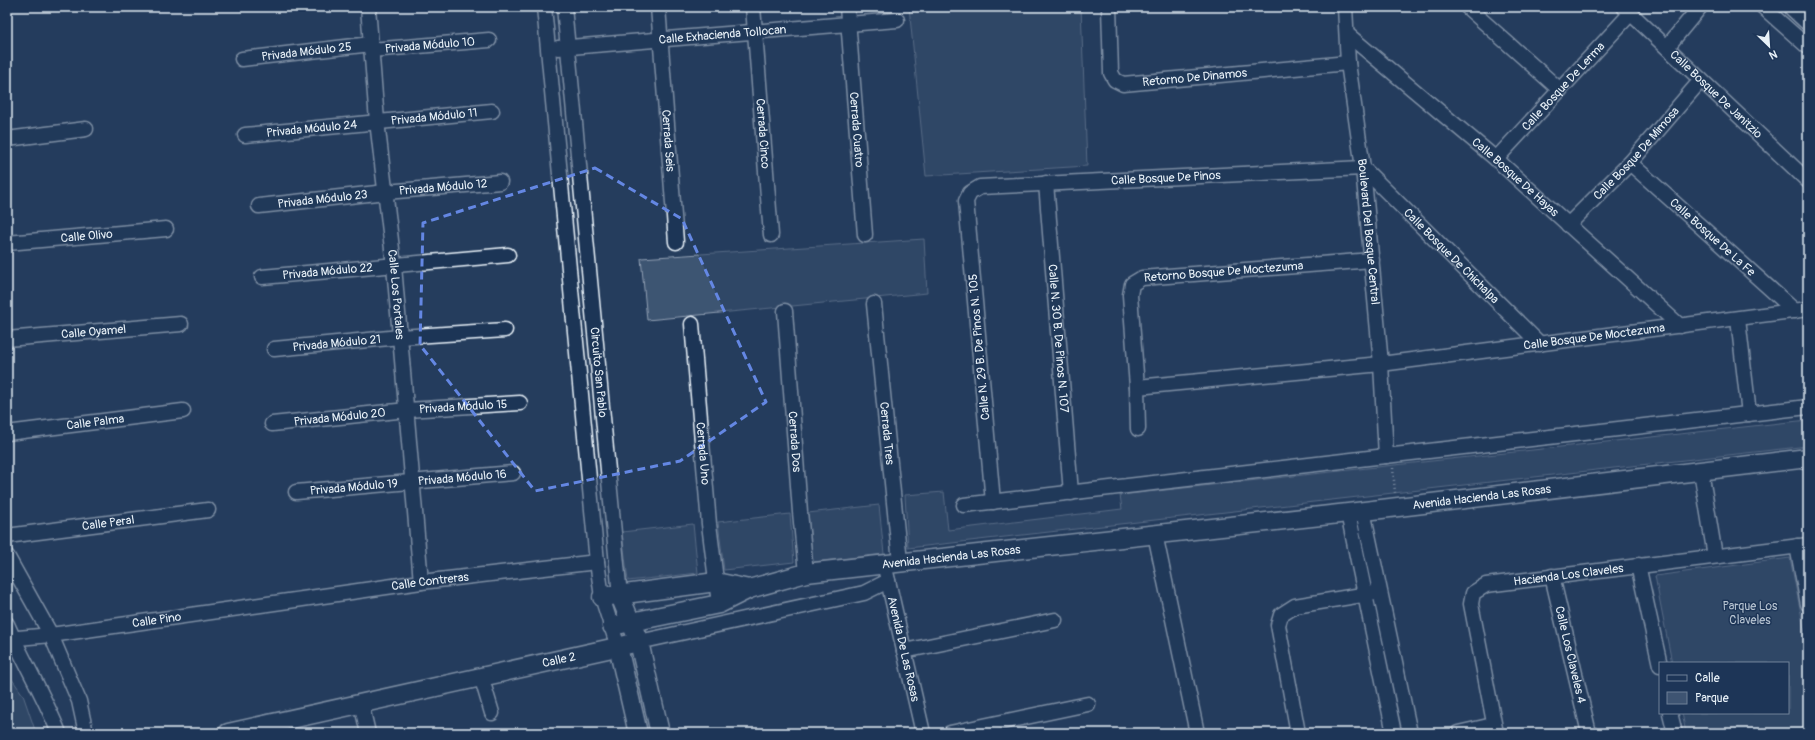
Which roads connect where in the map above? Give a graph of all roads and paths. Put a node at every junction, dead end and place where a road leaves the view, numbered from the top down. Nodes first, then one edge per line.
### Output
1 (368, 7) edge
2 (544, 7) edge
3 (564, 7) edge
4 (658, 7) edge
5 (753, 7) edge
6 (847, 7) edge
7 (1109, 7) edge
8 (1345, 7) edge
9 (1467, 7) edge
10 (1700, 7) edge
11 (1763, 7) edge
12 (1793, 7) edge
13 (1628, 10) edge
14 (896, 20) dead end
15 (1808, 21) edge
16 (848, 24) junction
17 (755, 32) junction
18 (1347, 34) junction
19 (489, 40) dead end
20 (660, 40) junction
21 (371, 47) junction
22 (567, 47) junction
23 (1667, 47) junction
24 (1808, 47) edge
25 (548, 49) junction
26 (242, 59) dead end
27 (1348, 63) junction
28 (1701, 80) junction
29 (1560, 90) junction
30 (492, 111) dead end
31 (377, 121) junction
32 (86, 129) dead end
33 (245, 135) dead end
34 (7, 139) edge
35 (1496, 159) junction
36 (1630, 163) junction
37 (1363, 168) junction
38 (1808, 181) edge
39 (500, 182) dead end
40 (1046, 184) junction
41 (386, 192) junction
42 (970, 193) joint
43 (259, 206) dead end
44 (1568, 224) junction
45 (166, 229) dead end
46 (771, 235) dead end
47 (865, 235) dead end
48 (676, 242) dead end
49 (7, 244) edge
50 (508, 255) dead end
51 (1372, 260) junction
52 (394, 266) junction
53 (262, 277) dead end
54 (874, 304) dead end
55 (1801, 310) edge
56 (784, 311) dead end
57 (1738, 319) junction
58 (181, 324) dead end
59 (692, 324) dead end
60 (1680, 326) junction
61 (505, 330) dead end
62 (400, 337) junction
63 (7, 339) edge
64 (1540, 344) junction
65 (274, 349) dead end
66 (1381, 364) junction
67 (1137, 387) junction
68 (520, 403) dead end
69 (1808, 407) edge
70 (407, 410) junction
71 (183, 411) dead end
72 (1749, 414) junction
73 (272, 424) dead end
74 (1138, 429) dead end
75 (7, 433) edge
76 (1389, 456) junction
77 (1808, 458) edge
78 (1701, 471) junction
79 (513, 474) dead end
80 (411, 482) junction
81 (296, 492) dead end
82 (1072, 493) junction
83 (993, 502) junction
84 (964, 505) dead end
85 (1397, 507) junction
86 (208, 510) dead end
87 (1356, 512) junction
88 (1156, 534) junction
89 (7, 536) edge
90 (1802, 546) edge
91 (7, 556) edge
92 (1715, 556) junction
93 (597, 562) junction
94 (1638, 566) junction
95 (891, 569) junction
96 (806, 573) junction
97 (1552, 576) junction
98 (421, 582) junction
99 (716, 582) junction
100 (750, 589) junction
101 (1380, 592) junction
102 (1365, 595) junction
103 (620, 596) junction
104 (602, 597) junction
105 (264, 604) joint
106 (719, 604) junction
107 (1808, 604) edge
108 (1055, 620) dead end
109 (632, 622) junction
110 (7, 624) edge
111 (612, 626) junction
112 (51, 635) junction
113 (10, 639) edge
114 (639, 642) junction
115 (618, 647) junction
116 (904, 652) junction
117 (1659, 662) edge
118 (481, 676) junction
119 (361, 703) junction
120 (1088, 704) dead end
121 (492, 714) dead end
122 (1670, 714) edge
123 (1495, 729) edge
124 (59, 733) edge
125 (86, 733) edge
126 (230, 733) edge
127 (368, 733) edge
128 (638, 733) edge
129 (660, 733) edge
130 (923, 733) edge
131 (950, 733) edge
132 (1197, 733) edge
133 (1298, 733) edge
134 (1394, 733) edge
135 (1410, 733) edge
136 (1458, 733) edge
137 (1590, 733) edge
138 (1675, 733) edge

1 - 21 street, Calle Los Portales
2 - 25 street, Circuito San Pablo
3 - 22 street, Circuito San Pablo
4 - 20 street
5 - 17 street
6 - 16 street
7 - 27 street, Retorno De Dinamos
8 - 18 street, Boulevard Del Bosque Central
9 - 29 street
10 - 23 street
11 - 24 street
12 - 15 main road
13 - 23 street, Calle Bosque De Janitzio
13 - 29 street, Calle Bosque De Lerma
14 - 16 street, Calle Exhacienda Tollocan
16 - 17 street, Calle Exhacienda Tollocan
16 - 47 street, Cerrada Cuatro
17 - 20 street, Calle Exhacienda Tollocan
17 - 46 street, Cerrada Cinco
18 - 27 street, Boulevard Del Bosque Central
18 - 35 street, Calle Bosque De Hayas
19 - 21 street, Privada Módulo 10
20 - 22 street, Calle Exhacienda Tollocan
20 - 48 street, Cerrada Seis
21 - 26 street, Privada Módulo 25
21 - 31 street, Calle Los Portales
22 - 25 street, Calle Exhacienda Tollocan
22 - 103 street, Circuito San Pablo
23 - 28 street, Calle Bosque De Janitzio
25 - 93 street, Circuito San Pablo
27 - 37 street, Boulevard Del Bosque Central
28 - 36 street, Calle Bosque De Mimosa
28 - 38 street, Calle Bosque De Janitzio
29 - 35 street, Calle Bosque De Lerma
30 - 31 street, Privada Módulo 11
31 - 33 street, Privada Módulo 24
31 - 41 street, Calle Los Portales
32 - 34 street
35 - 44 street, Calle Bosque De Hayas
36 - 44 street, Calle Bosque De Mimosa
36 - 55 street, Calle Bosque De La Fe
37 - 40 street, Calle Bosque De Pinos
37 - 51 street, Boulevard Del Bosque Central
37 - 64 street, Calle Bosque De Chichalpa
39 - 41 street, Privada Módulo 12
40 - 42 street, Calle Bosque De Pinos
40 - 82 street, Calle N. 30 B. De Pinos N. 107
41 - 43 street, Privada Módulo 23
41 - 52 street, Calle Los Portales
42 - 83 street, Calle N. 29 B. De Pinos N. 105
44 - 60 street, Calle Bosque De Hayas
45 - 49 street, Calle Olivo
50 - 52 street, Privada Módulo 22
51 - 66 street, Boulevard Del Bosque Central
51 - 67 street, Retorno Bosque De Moctezuma
52 - 53 street, Privada Módulo 22
52 - 62 street, Calle Los Portales
54 - 95 street, Cerrada Tres
55 - 57 street, Calle Bosque De Moctezuma
56 - 96 street, Cerrada Dos
57 - 60 street, Calle Bosque De Moctezuma
57 - 72 street
58 - 63 street, Calle Oyamel
59 - 99 street, Cerrada Uno
60 - 64 street, Calle Bosque De Moctezuma
61 - 62 street, Privada Módulo 21
62 - 65 street, Privada Módulo 21
62 - 70 street, Calle Los Portales
64 - 66 street, Calle Bosque De Moctezuma
66 - 67 street
66 - 76 street, Boulevard Del Bosque Central
67 - 74 street, Retorno Bosque De Moctezuma
68 - 70 street, Privada Módulo 15
69 - 72 street
70 - 73 street, Privada Módulo 20
70 - 80 street, Calle Los Portales
71 - 75 street, Calle Palma
72 - 76 street
76 - 82 street
76 - 85 path
77 - 78 main road, Avenida Hacienda Las Rosas
78 - 85 main road, Avenida Hacienda Las Rosas
78 - 92 street
79 - 80 street, Privada Módulo 16
80 - 81 street, Privada Módulo 19
80 - 98 street, Calle Los Portales
82 - 83 street
83 - 84 street
85 - 87 main road, Avenida Hacienda Las Rosas
86 - 89 street, Calle Peral
87 - 88 main road, Avenida Hacienda Las Rosas
87 - 101 street
87 - 102 street
88 - 95 main road, Avenida Hacienda Las Rosas
88 - 132 street
90 - 92 street, Hacienda Los Claveles
90 - 107 street
91 - 112 street
92 - 94 street, Hacienda Los Claveles
93 - 98 street, Calle Contreras
93 - 104 street, Circuito San Pablo
94 - 97 street, Hacienda Los Claveles
94 - 117 street
95 - 96 main road, Avenida Hacienda Las Rosas
95 - 114 street, Calle 2
95 - 116 street, Avenida De Las Rosas
96 - 100 main road, Avenida Hacienda Las Rosas
97 - 123 street, Hacienda Los Claveles
97 - 137 street, Calle Los Claveles 4
98 - 105 street, Calle Contreras
99 - 100 main road, Avenida Hacienda Las Rosas
99 - 103 main road, Avenida Hacienda Las Rosas
99 - 106 street, Cerrada Uno
100 - 106 main road, Avenida Hacienda Las Rosas
101 - 102 street
101 - 135 street
102 - 133 street
102 - 134 street
103 - 104 main road, Avenida Hacienda Las Rosas
103 - 109 main road, Circuito San Pablo
104 - 111 street, Circuito San Pablo
105 - 112 street, Calle Pino
106 - 109 main road, Avenida Hacienda Las Rosas
108 - 116 street
109 - 111 main road, Avenida Hacienda Las Rosas
109 - 114 main road, Circuito San Pablo
110 - 113 street
111 - 115 street, Circuito San Pablo
112 - 113 street, Calle Pino
112 - 125 street
113 - 124 street
114 - 115 main road, Calle 2
114 - 129 main road, Circuito San Pablo
115 - 118 main road, Calle 2
115 - 128 main road, Circuito San Pablo
116 - 130 street, Avenida De Las Rosas
118 - 119 main road, Calle 2
118 - 121 street
119 - 126 main road, Calle 2
119 - 127 street
120 - 131 street
122 - 138 street
123 - 136 street

